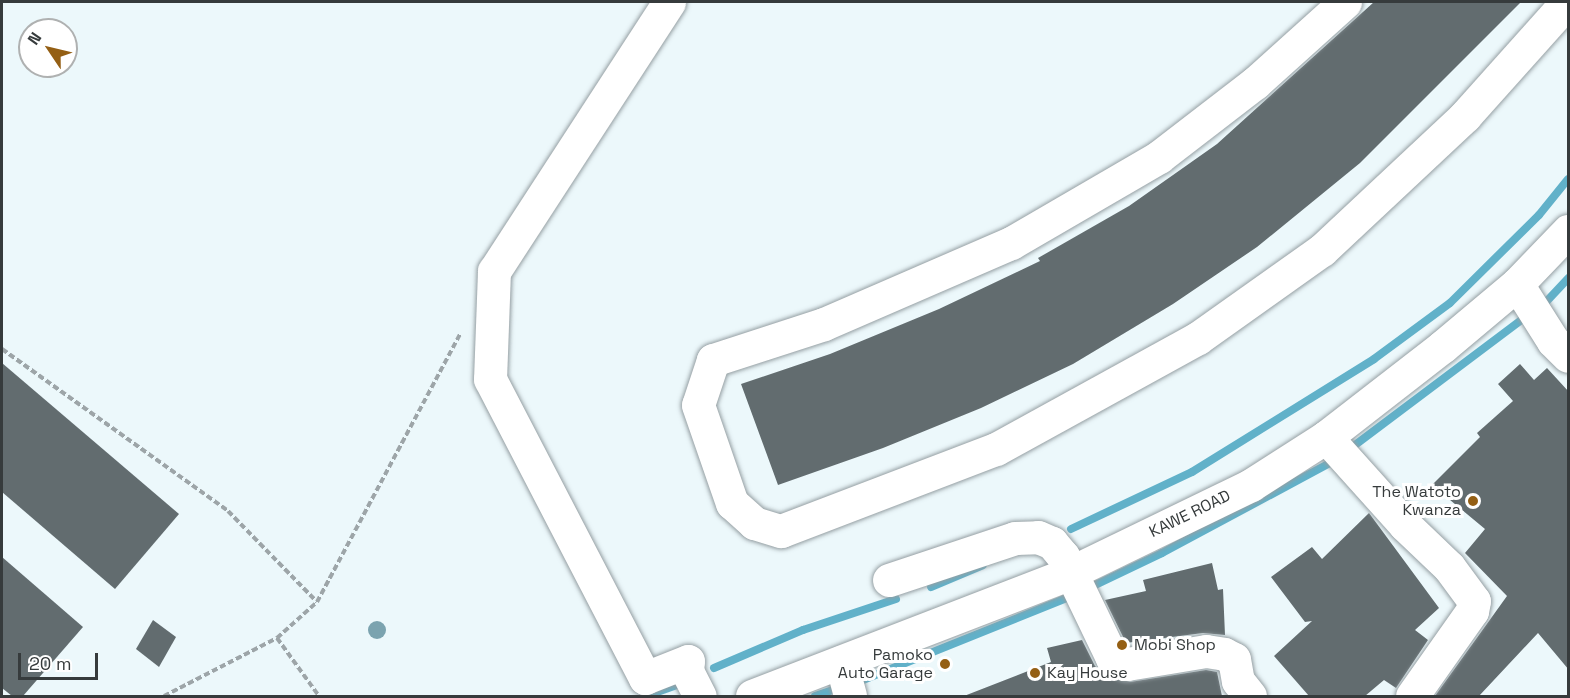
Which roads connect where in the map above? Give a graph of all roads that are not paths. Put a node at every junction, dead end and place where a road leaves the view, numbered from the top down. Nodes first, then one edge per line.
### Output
1 (669, 2) edge
2 (1345, 2) edge
3 (1567, 2) edge
4 (1569, 231) edge
5 (1517, 284) junction
6 (1569, 356) edge
7 (1326, 437) junction
8 (1070, 573) junction
9 (889, 580) dead end
10 (841, 662) junction
11 (700, 696) edge
12 (752, 696) edge
13 (850, 696) edge
14 (1250, 696) edge
15 (1412, 696) edge

1 - 11 main road
2 - 3 main road
4 - 5 main road, KAWE ROAD
5 - 6 main road
5 - 7 main road, KAWE ROAD
7 - 8 main road, KAWE ROAD
7 - 15 main road
8 - 9 main road
8 - 10 main road, KAWE ROAD
8 - 14 main road
10 - 12 main road, KAWE ROAD
10 - 13 main road

